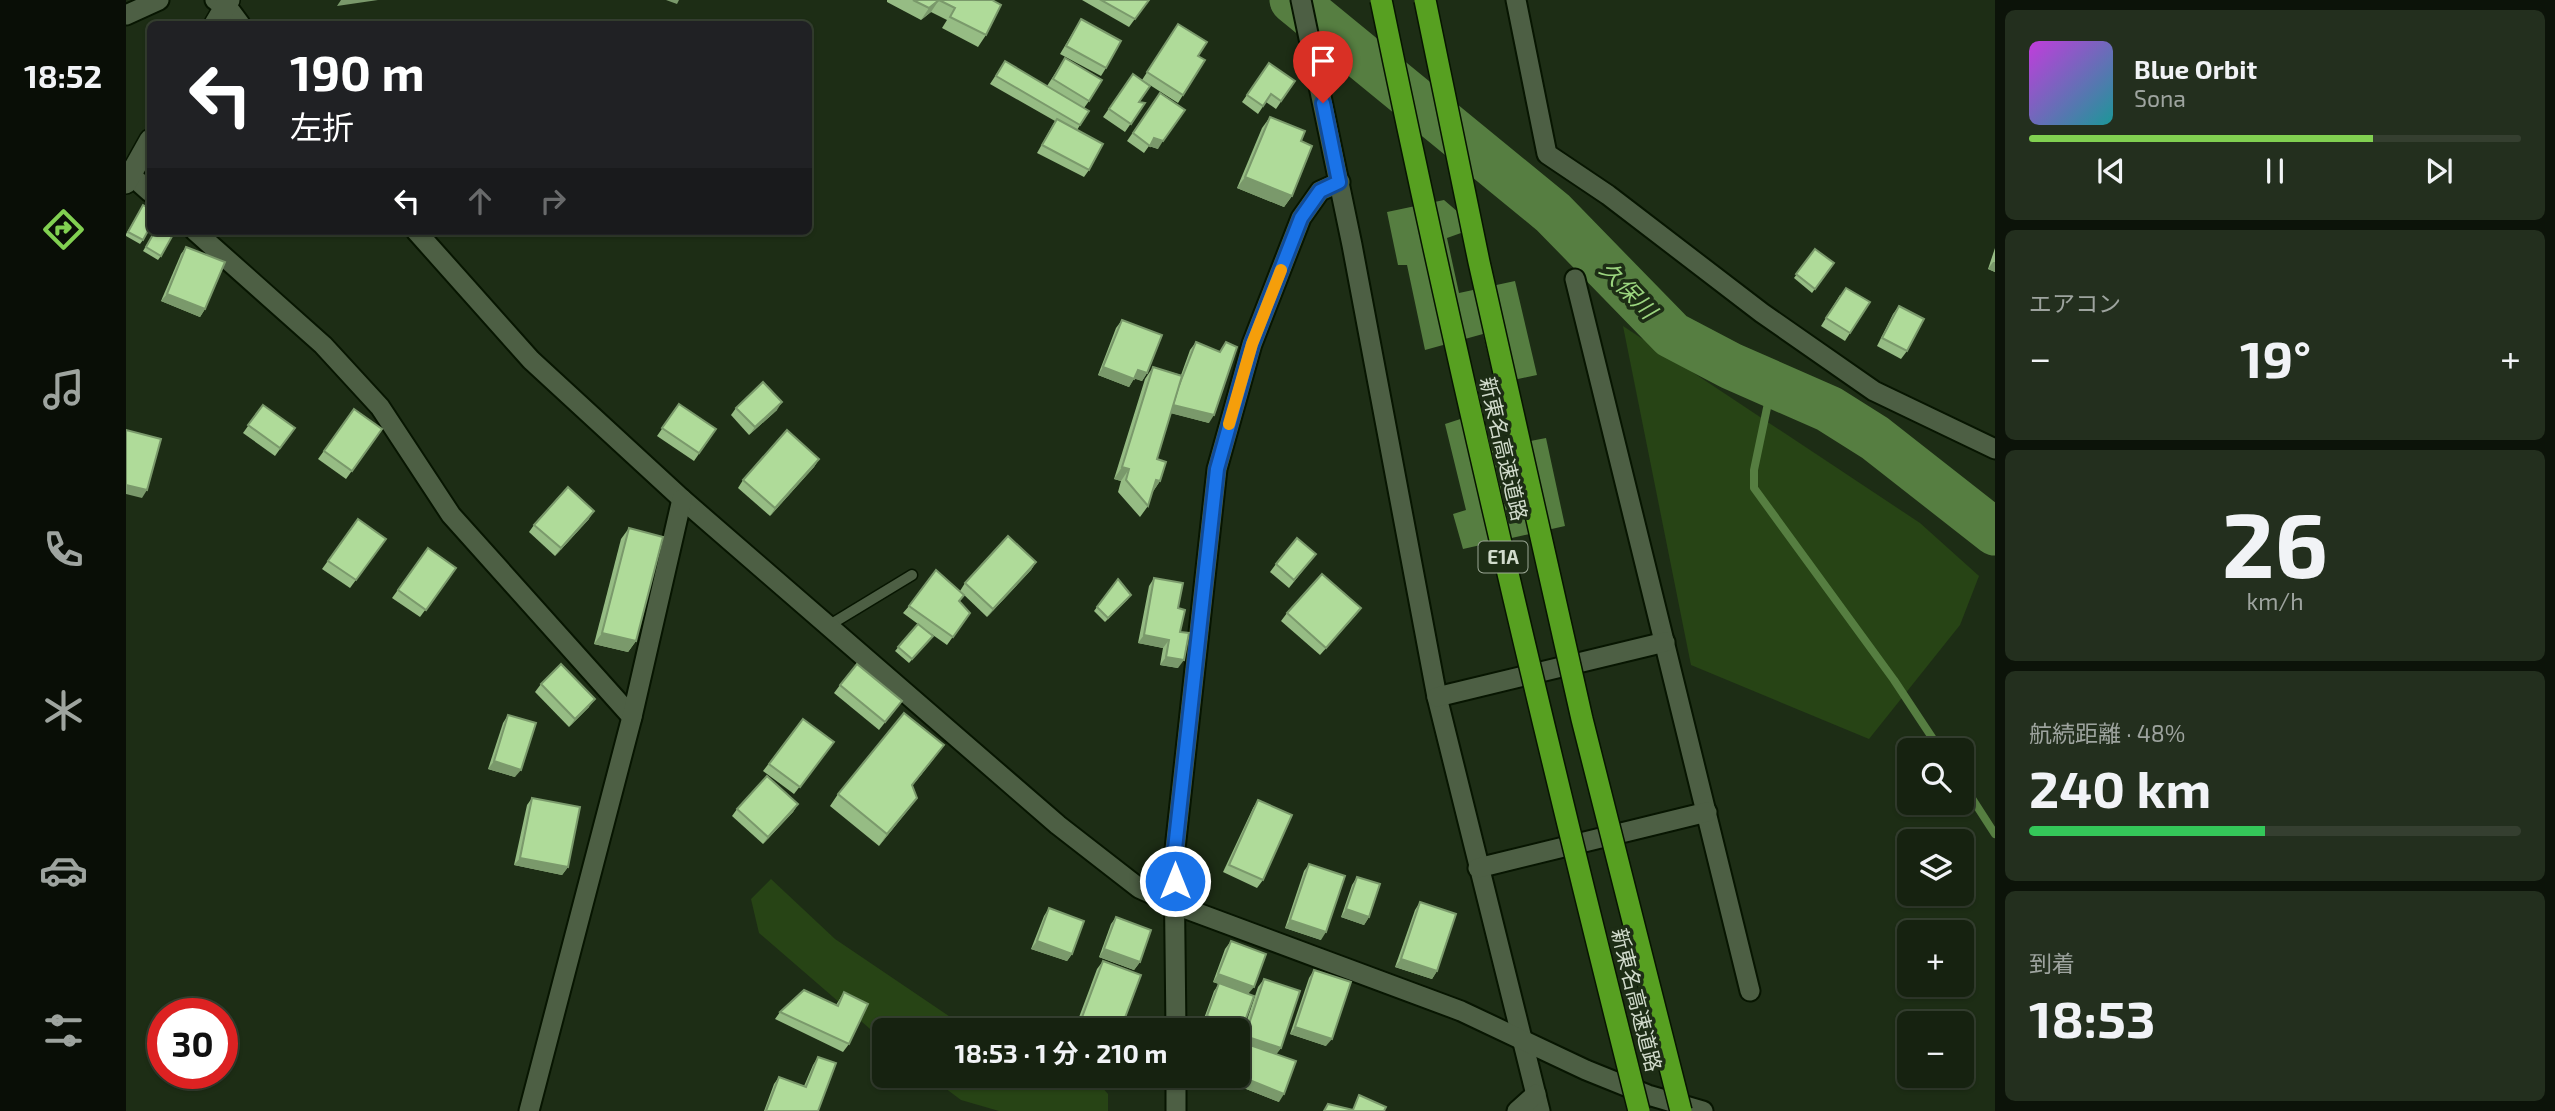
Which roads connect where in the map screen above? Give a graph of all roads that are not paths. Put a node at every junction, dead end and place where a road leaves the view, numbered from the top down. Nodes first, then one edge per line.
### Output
1 (159, 0) edge
2 (1301, 0) edge
3 (1381, 0) edge
4 (1425, 0) edge
5 (1516, 0) edge
6 (223, 2) edge
7 (126, 15) edge
8 (216, 21) edge
9 (238, 21) edge
10 (147, 145) edge
11 (128, 176) edge
12 (1339, 182) junction
13 (147, 190) edge
14 (199, 235) edge
15 (420, 235) edge
16 (1575, 279) dead end
17 (1995, 449) edge
18 (682, 499) junction
19 (912, 575) dead end
20 (828, 625) junction
21 (1665, 642) junction
22 (1437, 697) junction
23 (632, 717) junction
24 (1707, 813) junction
25 (1478, 868) junction
26 (1176, 905) junction
27 (1750, 991) dead end
28 (1176, 1018) edge
29 (1521, 1037) junction
30 (1176, 1088) edge
31 (1538, 1103) edge
32 (529, 1111) edge
33 (1176, 1111) edge
34 (1517, 1111) edge
35 (1639, 1111) edge
36 (1681, 1111) edge
37 (1703, 1111) edge

1 - 7 street
2 - 12 street
3 - 35 highway, 新東名高速道路 / E1A, bridge
4 - 36 highway, 新東名高速道路 / E1A, bridge
5 - 17 street
6 - 8 street
6 - 9 street
10 - 11 street
11 - 13 street
12 - 22 street
12 - 26 street
14 - 23 street
15 - 18 street
16 - 21 street
18 - 20 street
18 - 23 street
19 - 20 lane
20 - 26 street
21 - 22 street
21 - 24 street
22 - 25 street
23 - 32 street
24 - 25 street
24 - 27 street
25 - 29 street
26 - 28 street
26 - 29 street
29 - 31 street
29 - 37 street
30 - 33 street
31 - 34 street

